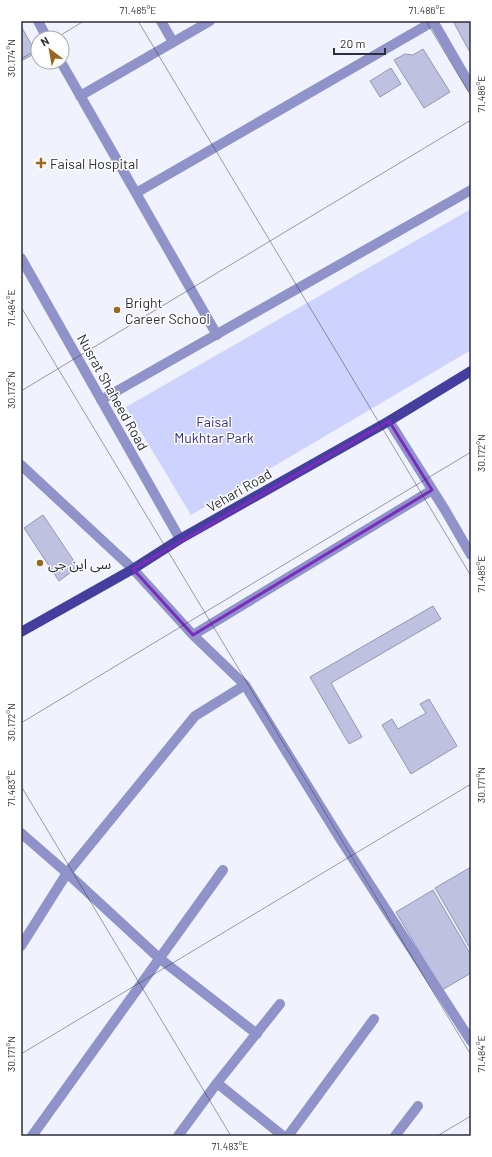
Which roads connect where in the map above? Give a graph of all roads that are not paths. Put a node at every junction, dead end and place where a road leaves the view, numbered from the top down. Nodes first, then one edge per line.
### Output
1 (38, 21) edge
2 (161, 21) edge
3 (210, 21) edge
4 (433, 21) edge
5 (43, 30) edge
6 (173, 42) junction
7 (65, 70) edge
8 (471, 87) edge
9 (80, 96) junction
10 (471, 190) edge
11 (136, 193) junction
12 (21, 258) edge
13 (217, 335) junction
14 (471, 371) edge
15 (101, 400) junction
16 (388, 421) junction
17 (21, 466) edge
18 (432, 490) junction
19 (180, 539) junction
20 (471, 555) edge
21 (132, 569) junction
22 (21, 632) edge
23 (193, 635) junction
24 (245, 685) junction
25 (21, 833) edge
26 (223, 870) dead end
27 (67, 873) junction
28 (21, 946) edge
29 (159, 958) junction
30 (280, 1004) dead end
31 (374, 1019) dead end
32 (256, 1034) junction
33 (471, 1041) edge
34 (217, 1082) junction
35 (418, 1106) dead end
36 (32, 1136) edge
37 (178, 1136) edge
38 (283, 1136) edge
39 (288, 1136) edge
40 (395, 1136) edge

1 - 5 street
2 - 6 street
3 - 6 street
4 - 8 street
4 - 11 street
6 - 9 street
7 - 9 street
9 - 11 street
10 - 13 street
11 - 13 street
12 - 15 street, Nusrat Shaheed Road
13 - 15 street
14 - 16 main road, Vehari Road
15 - 19 street, Nusrat Shaheed Road
16 - 18 street
16 - 19 main road, Vehari Road
17 - 21 street
18 - 20 street
18 - 23 street
19 - 21 main road, Vehari Road
21 - 22 main road, Vehari Road
21 - 23 street
23 - 24 street
24 - 27 street
24 - 33 street
25 - 27 street
26 - 29 street
27 - 28 street
27 - 29 street
29 - 32 street
29 - 36 street
30 - 32 street
31 - 39 street
32 - 34 street
34 - 37 street
34 - 38 street
35 - 40 street

